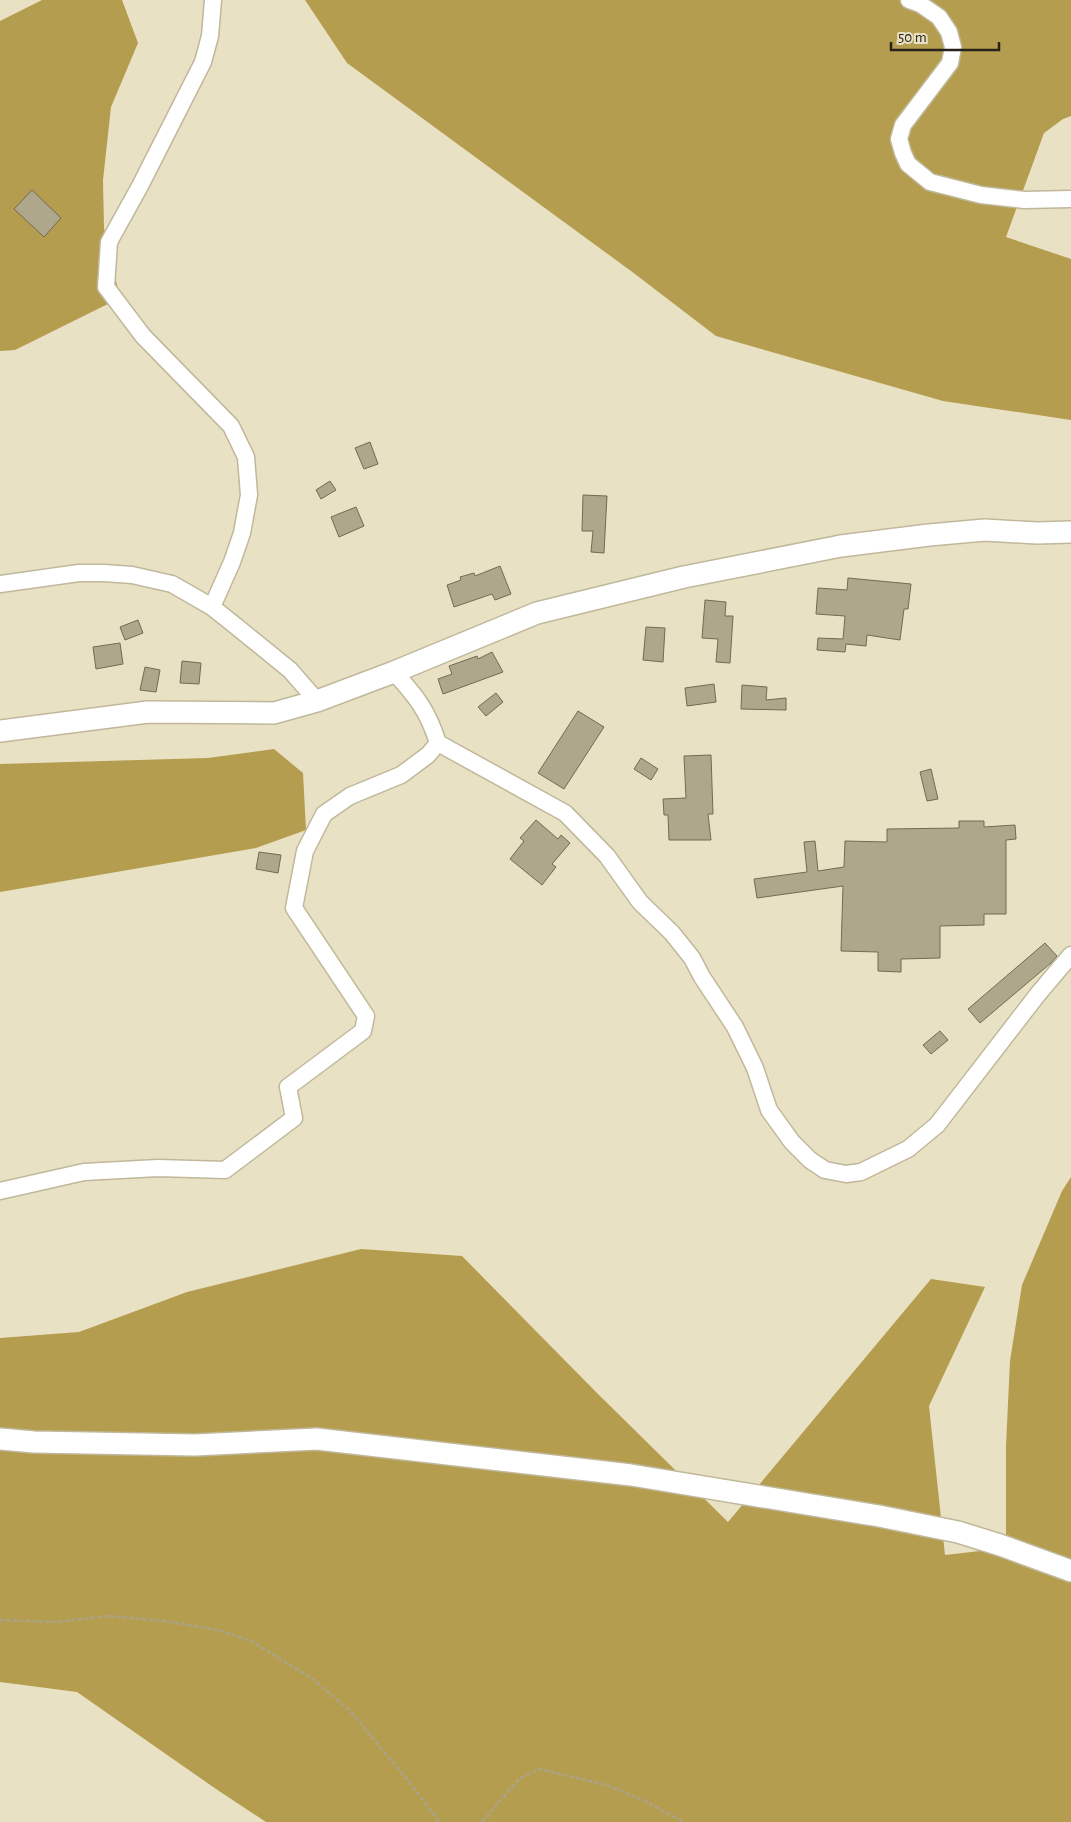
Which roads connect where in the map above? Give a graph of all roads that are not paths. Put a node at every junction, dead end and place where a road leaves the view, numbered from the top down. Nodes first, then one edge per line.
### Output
1 (213, 0) edge
2 (910, 0) edge
3 (1071, 198) edge
4 (1071, 532) edge
5 (0, 584) edge
6 (212, 607) junction
7 (394, 672) junction
8 (317, 701) junction
9 (0, 731) edge
10 (438, 743) junction
11 (1071, 955) edge
12 (0, 1191) edge
13 (0, 1439) edge
14 (1071, 1571) edge

1 - 6 street
2 - 3 street
4 - 7 street
5 - 6 street
6 - 8 street
7 - 8 street
7 - 10 street
8 - 9 street
10 - 11 street
10 - 12 street
13 - 14 street

